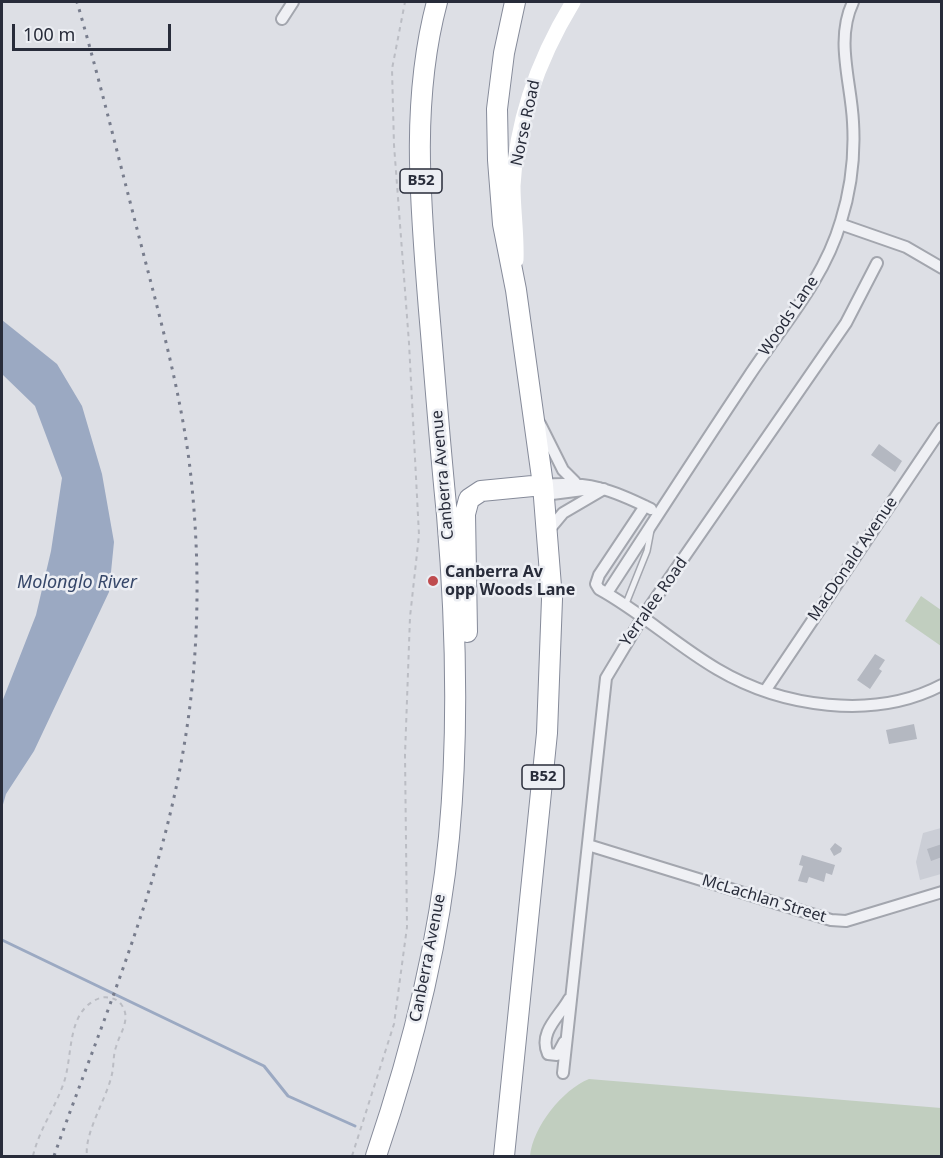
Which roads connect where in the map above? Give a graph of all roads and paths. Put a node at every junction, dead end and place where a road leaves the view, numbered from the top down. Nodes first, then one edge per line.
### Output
1 (293, 2) edge
2 (405, 2) edge
3 (437, 2) edge
4 (515, 2) edge
5 (573, 2) edge
6 (853, 2) edge
7 (282, 19) dead end
8 (840, 224) junction
9 (877, 264) dead end
10 (942, 268) edge
11 (516, 290) junction
12 (532, 407) junction
13 (942, 428) edge
14 (443, 480) junction
15 (575, 482) junction
16 (601, 489) junction
17 (543, 490) junction
18 (468, 499) junction
19 (645, 506) junction
20 (659, 513) junction
21 (651, 526) junction
22 (548, 532) junction
23 (607, 593) junction
24 (625, 606) junction
25 (642, 618) junction
26 (942, 685) edge
27 (765, 691) junction
28 (449, 838) junction
29 (588, 845) junction
30 (942, 892) edge
31 (572, 991) junction
32 (567, 1037) junction
33 (563, 1073) dead end
34 (33, 1156) edge
35 (87, 1156) edge
36 (352, 1156) edge
37 (376, 1156) edge
38 (504, 1156) edge

1 - 7 street
2 - 36 path
3 - 14 highway, Canberra Avenue / B52
4 - 11 highway, B52
5 - 11 main road, Norse Road
6 - 8 street, Woods Lane
8 - 10 street
8 - 20 street, Woods Lane
9 - 25 street, Yerralee Road
11 - 12 highway, B52
12 - 15 street
12 - 17 highway, B52
13 - 27 street, MacDonald Avenue
14 - 18 highway
14 - 28 highway, Canberra Avenue / B52
15 - 16 street
15 - 17 street
16 - 17 street
16 - 19 street
16 - 22 street
17 - 18 highway
17 - 22 highway, B52
18 - 28 highway
19 - 20 street
19 - 23 street
20 - 21 street, Woods Lane
21 - 23 street, Woods Lane
21 - 24 lane
22 - 38 highway, B52
23 - 24 street
24 - 25 street
25 - 27 street
25 - 29 street, Yerralee Road
26 - 27 street
28 - 37 highway, Canberra Avenue / B52
29 - 30 street, McLachlan Street
29 - 31 street, Yerralee Road
31 - 32 street, Yerralee Road
31 - 32 street, Yerralee Road
32 - 33 street, Yerralee Road
34 - 35 path

